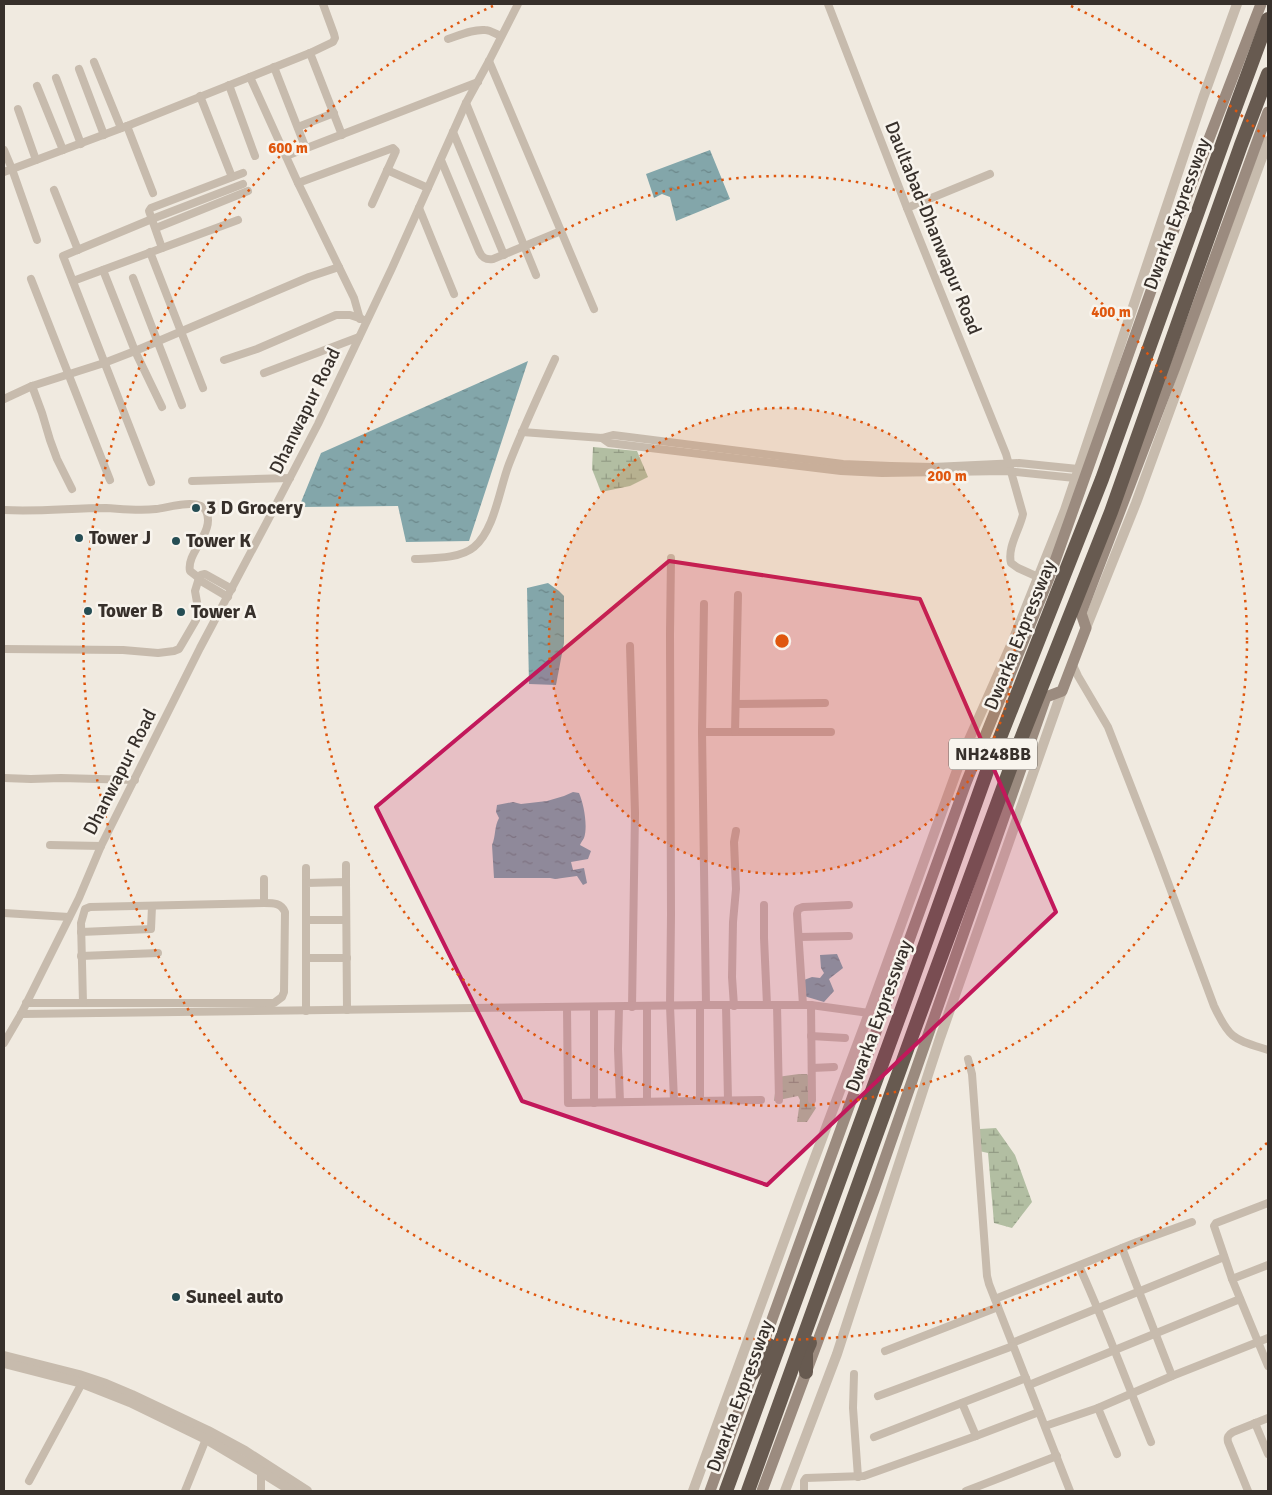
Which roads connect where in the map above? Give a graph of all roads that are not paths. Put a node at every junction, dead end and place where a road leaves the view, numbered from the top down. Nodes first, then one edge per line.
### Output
1 (323, 4) edge
2 (518, 4) edge
3 (828, 4) edge
4 (1237, 4) edge
5 (1260, 4) edge
6 (1268, 19) edge
7 (501, 36) junction
8 (448, 39) dead end
9 (310, 53) junction
10 (489, 61) junction
11 (94, 62) dead end
12 (274, 67) junction
13 (79, 69) dead end
14 (1268, 74) edge
15 (250, 77) junction
16 (56, 78) dead end
17 (478, 82) junction
18 (229, 85) junction
19 (37, 86) dead end
20 (200, 96) junction
21 (466, 103) junction
22 (18, 110) dead end
23 (1268, 112) edge
24 (334, 113) junction
25 (298, 126) junction
26 (124, 127) junction
27 (453, 132) junction
28 (104, 134) junction
29 (342, 135) junction
30 (1268, 141) edge
31 (81, 144) junction
32 (306, 149) junction
33 (4, 150) edge
34 (63, 150) junction
35 (255, 156) dead end
36 (286, 156) junction
37 (36, 160) junction
38 (441, 160) junction
39 (12, 169) junction
40 (387, 170) junction
41 (4, 172) edge
42 (243, 173) dead end
43 (990, 174) dead end
44 (232, 177) junction
45 (298, 182) junction
46 (243, 184) dead end
47 (428, 188) junction
48 (54, 190) dead end
49 (248, 191) dead end
50 (153, 193) dead end
51 (372, 204) dead end
52 (419, 208) junction
53 (907, 208) junction
54 (152, 219) junction
55 (238, 220) dead end
56 (156, 228) junction
57 (561, 231) junction
58 (37, 240) dead end
59 (524, 246) junction
60 (162, 248) junction
61 (78, 250) junction
62 (150, 252) junction
63 (504, 255) junction
64 (340, 267) junction
65 (103, 270) junction
66 (536, 275) dead end
67 (133, 278) dead end
68 (31, 279) dead end
69 (73, 281) junction
70 (454, 294) dead end
71 (594, 309) dead end
72 (364, 319) junction
73 (182, 332) junction
74 (359, 337) junction
75 (158, 341) junction
76 (135, 351) junction
77 (1117, 354) junction
78 (555, 359) dead end
79 (224, 360) dead end
80 (1126, 362) junction
81 (104, 363) junction
82 (264, 373) dead end
83 (70, 374) junction
84 (32, 386) junction
85 (203, 388) dead end
86 (4, 399) edge
87 (182, 405) dead end
88 (162, 407) dead end
89 (522, 432) junction
90 (749, 455) junction
91 (1008, 463) junction
92 (1012, 472) junction
93 (1077, 473) junction
94 (290, 478) junction
95 (110, 480) dead end
96 (192, 481) dead end
97 (151, 482) dead end
98 (72, 489) dead end
99 (4, 510) edge
100 (671, 558) dead end
101 (415, 559) dead end
102 (1038, 577) junction
103 (200, 578) junction
104 (232, 589) junction
105 (738, 595) dead end
106 (228, 597) junction
107 (704, 604) dead end
108 (1086, 628) junction
109 (630, 646) dead end
110 (4, 649) edge
111 (1072, 663) junction
112 (1062, 691) junction
113 (826, 703) dead end
114 (736, 704) junction
115 (702, 732) junction
116 (735, 732) junction
117 (831, 732) dead end
118 (4, 778) edge
119 (135, 780) junction
120 (736, 831) dead end
121 (50, 845) dead end
122 (101, 846) junction
123 (346, 865) dead end
124 (306, 868) dead end
125 (264, 879) dead end
126 (306, 882) junction
127 (346, 882) junction
128 (264, 902) junction
129 (764, 905) dead end
130 (850, 905) dead end
131 (152, 906) junction
132 (4, 913) edge
133 (68, 920) junction
134 (306, 920) junction
135 (346, 920) junction
136 (80, 923) junction
137 (81, 932) junction
138 (849, 936) dead end
139 (799, 938) junction
140 (158, 954) dead end
141 (81, 956) junction
142 (306, 958) junction
143 (347, 958) junction
144 (26, 1002) junction
145 (83, 1003) junction
146 (703, 1005) junction
147 (777, 1005) junction
148 (807, 1005) junction
149 (670, 1006) junction
150 (730, 1006) junction
151 (767, 1006) junction
152 (594, 1007) junction
153 (619, 1007) junction
154 (632, 1007) junction
155 (647, 1007) junction
156 (567, 1008) junction
157 (347, 1010) junction
158 (306, 1011) junction
159 (869, 1013) junction
160 (20, 1014) junction
161 (811, 1036) junction
162 (845, 1038) dead end
163 (4, 1044) edge
164 (1268, 1050) edge
165 (968, 1059) dead end
166 (834, 1067) dead end
167 (812, 1068) junction
168 (700, 1100) junction
169 (728, 1100) junction
170 (760, 1100) dead end
171 (779, 1100) dead end
172 (812, 1100) dead end
173 (647, 1101) junction
174 (674, 1101) junction
175 (620, 1102) junction
176 (594, 1103) junction
177 (1268, 1203) edge
178 (1192, 1222) dead end
179 (819, 1234) junction
180 (838, 1244) junction
181 (1122, 1248) junction
182 (1224, 1257) junction
183 (1268, 1265) edge
184 (1079, 1266) junction
185 (1232, 1279) junction
186 (1139, 1292) junction
187 (1240, 1299) junction
188 (996, 1303) junction
189 (1098, 1308) junction
190 (1155, 1334) junction
191 (1268, 1338) edge
192 (1258, 1342) junction
193 (1013, 1344) junction
194 (1113, 1350) junction
195 (885, 1351) dead end
196 (4, 1356) edge
197 (4, 1363) edge
198 (1268, 1366) edge
199 (806, 1372) junction
200 (752, 1374) junction
201 (854, 1374) dead end
202 (1172, 1376) junction
203 (1027, 1381) junction
204 (82, 1383) junction
205 (1131, 1393) junction
206 (878, 1396) dead end
207 (131, 1399) junction
208 (962, 1403) junction
209 (1098, 1408) junction
210 (1039, 1412) junction
211 (1268, 1418) edge
212 (1255, 1422) junction
213 (1045, 1426) junction
214 (976, 1436) junction
215 (874, 1437) dead end
216 (206, 1439) junction
217 (1151, 1442) dead end
218 (1117, 1454) dead end
219 (1268, 1454) edge
220 (1057, 1456) junction
221 (262, 1467) junction
222 (858, 1477) junction
223 (790, 1478) junction
224 (806, 1478) junction
225 (29, 1481) dead end
226 (185, 1491) edge
227 (261, 1491) edge
228 (292, 1491) edge
229 (306, 1491) edge
230 (693, 1491) edge
231 (710, 1491) edge
232 (726, 1491) edge
233 (748, 1491) edge
234 (762, 1491) edge
235 (785, 1491) edge
236 (804, 1491) edge
237 (966, 1491) edge
238 (1070, 1491) edge
239 (1248, 1491) edge

1 - 9 street
2 - 7 street, Dhanwapur Road
3 - 53 street, Daultabad-Dhanwapur Road
4 - 77 street
5 - 80 main road
6 - 179 highway, Dwarka Expressway / NH248BB
7 - 8 street
7 - 10 street, Dhanwapur Road
9 - 12 street
9 - 24 street
10 - 17 street, Dhanwapur Road
10 - 57 street
11 - 26 street
12 - 15 street
12 - 25 street
13 - 28 street
14 - 180 highway, Dwarka Expressway / NH248BB
15 - 18 street
15 - 36 street
16 - 31 street
17 - 21 street, Dhanwapur Road
17 - 29 street
18 - 20 street
18 - 35 street
19 - 34 street
20 - 26 street
20 - 44 street
21 - 27 street, Dhanwapur Road
21 - 59 street
22 - 37 street
23 - 108 main road
24 - 25 street
24 - 29 street
25 - 32 street
26 - 28 street
26 - 50 street
27 - 38 street, Dhanwapur Road
27 - 63 street
28 - 31 street
29 - 32 street
30 - 108 street
31 - 34 street
32 - 36 street
33 - 39 street
34 - 37 street
36 - 45 street
37 - 39 street
38 - 47 street, Dhanwapur Road
38 - 63 street
39 - 41 street
39 - 58 street
40 - 45 street
40 - 47 street
40 - 51 street
42 - 44 street
43 - 53 street
44 - 54 street
45 - 64 street
46 - 54 street
47 - 52 street, Dhanwapur Road
48 - 61 street
49 - 56 street
52 - 70 street
52 - 72 street, Dhanwapur Road
53 - 91 street, Daultabad-Dhanwapur Road
54 - 56 street
54 - 61 street
55 - 60 street
56 - 60 street
57 - 59 street
57 - 71 street
59 - 63 street
59 - 66 street
60 - 62 street
61 - 69 street
62 - 65 street
62 - 73 street
64 - 72 street
64 - 73 street
65 - 69 street
65 - 76 street
67 - 75 street
68 - 83 street
69 - 81 street
72 - 74 street, Dhanwapur Road
72 - 79 street
73 - 75 street
73 - 85 street
74 - 82 street
74 - 94 street, Dhanwapur Road
75 - 76 street
75 - 87 street
76 - 81 street
76 - 88 street
77 - 80 main road
77 - 93 street
78 - 89 street
80 - 200 main road
81 - 83 street
81 - 97 street
83 - 84 street
83 - 95 street
84 - 86 street
84 - 98 street
89 - 90 street
89 - 101 street
90 - 91 street
90 - 92 street
91 - 92 street, Daultabad-Dhanwapur Road
91 - 93 street
92 - 93 street
92 - 102 street, Daultabad-Dhanwapur Road
93 - 102 street
94 - 96 street
94 - 104 street, Dhanwapur Road
99 - 103 street
100 - 149 street
102 - 159 street
103 - 104 street
103 - 106 street
103 - 110 street
104 - 106 street, Dhanwapur Road
105 - 114 street
106 - 119 street, Dhanwapur Road
107 - 115 street
108 - 111 main road
109 - 154 street
111 - 112 main road
111 - 164 street
112 - 199 main road
112 - 223 street
113 - 114 street
114 - 116 street
115 - 116 street
115 - 146 street
116 - 117 street
118 - 119 street
119 - 122 street, Dhanwapur Road
120 - 150 street
121 - 122 street
122 - 133 street, Dhanwapur Road
123 - 127 street
124 - 126 street
125 - 128 street
126 - 127 street
126 - 134 street
127 - 135 street
128 - 131 street
128 - 145 street
129 - 151 street
130 - 139 street
131 - 136 street
131 - 137 street
132 - 133 street
133 - 136 street
133 - 144 street, Dhanwapur Road
134 - 135 street
134 - 142 street
135 - 143 street
136 - 137 street
137 - 141 street
138 - 139 street
139 - 148 street
140 - 141 street
141 - 145 street
142 - 143 street
142 - 158 street
143 - 157 street
144 - 145 street
144 - 160 street, Dhanwapur Road
146 - 149 street
146 - 150 street
146 - 168 street
147 - 148 street
147 - 151 street
147 - 171 street
148 - 159 street
148 - 161 street
149 - 155 street
149 - 174 street
150 - 151 street
150 - 169 street
152 - 153 street
152 - 156 street
152 - 176 street
153 - 154 street
153 - 175 street
154 - 155 street
155 - 173 street
156 - 157 street
156 - 176 street
157 - 158 street
158 - 160 street
159 - 230 street
160 - 163 street, Dhanwapur Road
161 - 162 street
161 - 167 street
165 - 188 street
166 - 167 street
167 - 172 street
168 - 169 street
168 - 174 street
169 - 170 street
173 - 174 street
173 - 175 street
175 - 176 street
177 - 182 street
178 - 181 street
179 - 200 highway
179 - 232 highway, Dwarka Expressway / NH248BB
180 - 199 highway
180 - 233 highway, Dwarka Expressway / NH248BB
181 - 184 street
181 - 186 street
182 - 185 street
182 - 186 street
183 - 185 street
184 - 188 street
184 - 189 street
185 - 187 street
186 - 189 street
186 - 190 street
187 - 190 street
187 - 192 street
188 - 193 street
188 - 195 street
189 - 193 street
189 - 194 street
190 - 194 street
190 - 202 street
191 - 192 street
192 - 198 street
192 - 202 street
193 - 203 street
193 - 206 street
194 - 203 street
194 - 205 street
196 - 207 street
197 - 204 street
199 - 234 main road
200 - 231 main road
201 - 222 street
202 - 205 street
203 - 208 street
203 - 210 street
204 - 207 street
204 - 225 street
205 - 209 street
205 - 217 street
207 - 216 street
207 - 221 street
208 - 214 street
208 - 215 street
209 - 213 street
209 - 218 street
210 - 213 street
210 - 214 street
211 - 212 street
212 - 219 street
212 - 239 street
213 - 220 street
214 - 222 street
216 - 221 street
216 - 226 street
220 - 237 street
220 - 238 street
221 - 227 street
221 - 228 street
221 - 229 street
222 - 224 street
223 - 224 street
223 - 235 street
224 - 236 street

